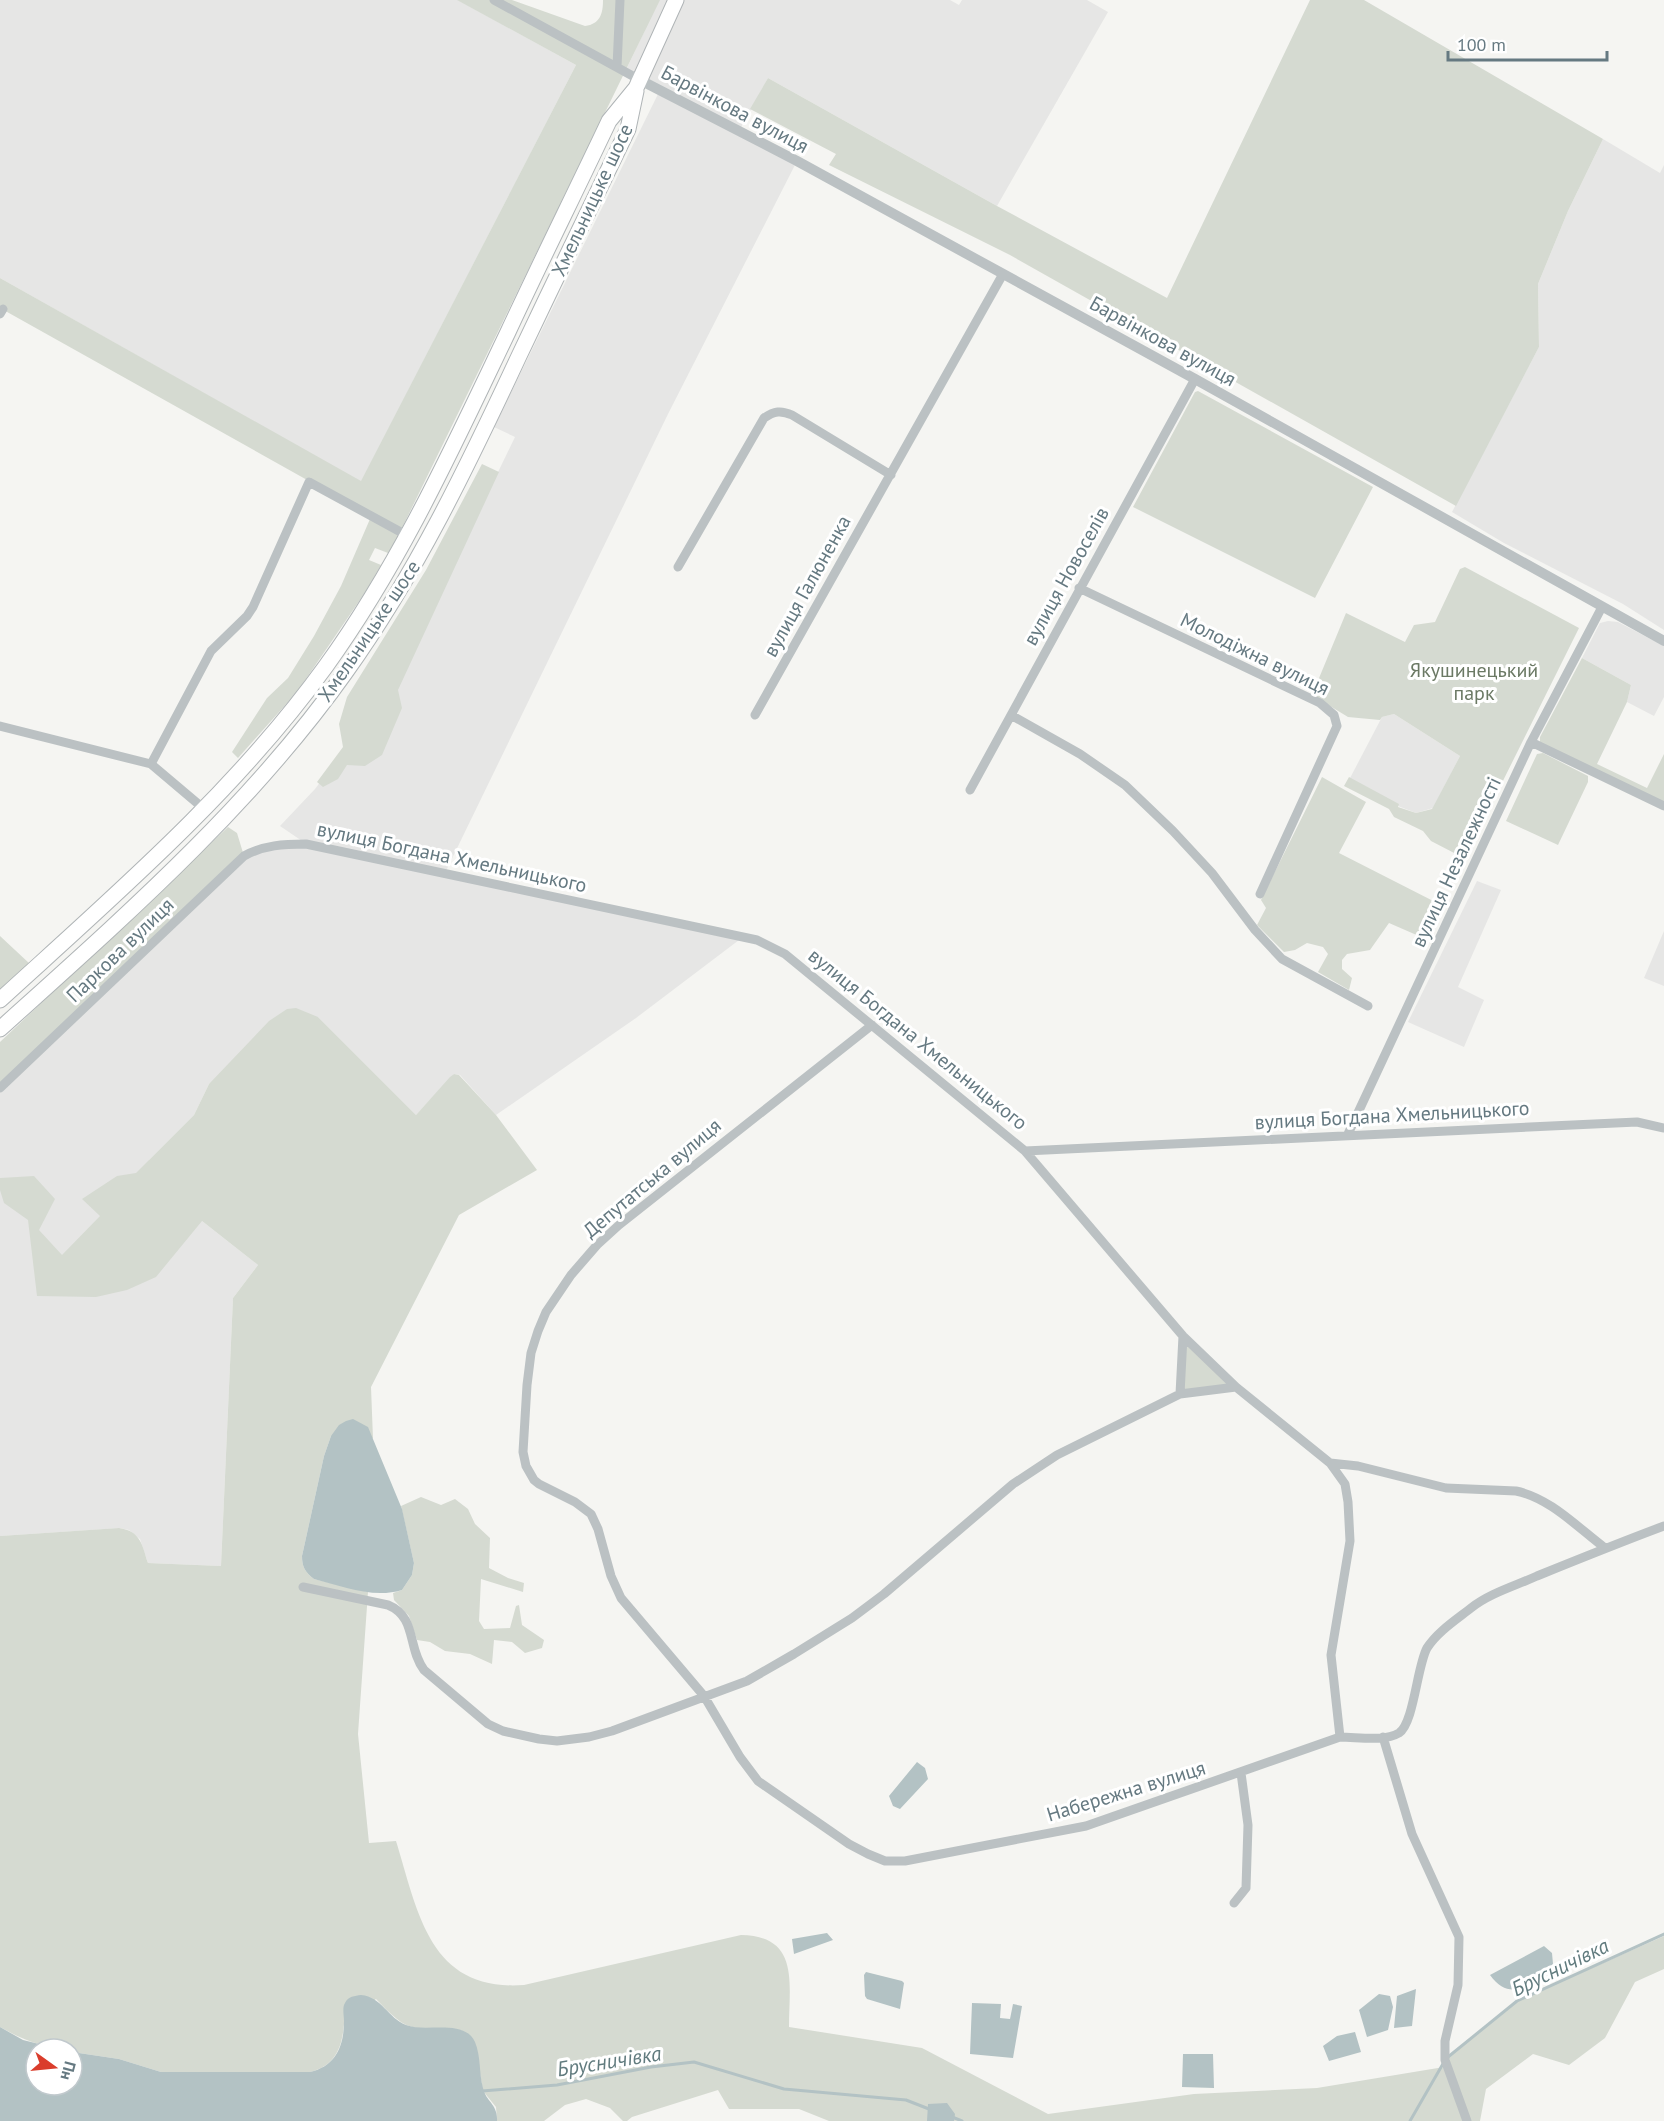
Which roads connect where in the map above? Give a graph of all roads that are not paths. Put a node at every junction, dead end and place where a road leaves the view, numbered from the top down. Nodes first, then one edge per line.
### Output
1 (494, 0) edge
2 (620, 0) edge
3 (676, 0) edge
4 (617, 67) junction
5 (638, 84) junction
6 (1003, 274) junction
7 (1195, 379) junction
8 (891, 475) junction
9 (408, 536) junction
10 (678, 567) dead end
11 (1079, 588) junction
12 (1602, 607) junction
13 (1664, 641) edge
14 (756, 715) dead end
15 (1011, 715) junction
16 (0, 726) edge
17 (1532, 742) junction
18 (151, 764) junction
19 (970, 790) dead end
20 (1664, 806) edge
21 (203, 808) junction
22 (219, 824) junction
23 (269, 846) joint
24 (1260, 894) dead end
25 (0, 1000) edge
26 (1368, 1006) dead end
27 (872, 1025) junction
28 (0, 1029) edge
29 (0, 1088) edge
30 (1664, 1128) edge
31 (1348, 1134) junction
32 (1025, 1150) junction
33 (1183, 1336) junction
34 (1236, 1387) junction
35 (1180, 1394) junction
36 (1330, 1463) junction
37 (1664, 1526) edge
38 (1605, 1548) junction
39 (303, 1587) dead end
40 (704, 1696) junction
41 (1341, 1737) junction
42 (1383, 1737) junction
43 (1241, 1773) junction
44 (849, 1844) joint
45 (1234, 1903) dead end
46 (1467, 2121) edge

1 - 4 street
2 - 4 street
3 - 5 highway
4 - 5 street
5 - 6 street, Барвінкова вулиця
5 - 9 highway, Хмельницьке шосе
5 - 22 highway, Хмельницьке шосе
6 - 7 street, Барвінкова вулиця
6 - 8 street, вулиця Галюненка
7 - 11 street, вулиця Новоселів
7 - 12 street, Барвінкова вулиця
8 - 10 street
8 - 14 street, вулиця Галюненка
9 - 18 street
9 - 21 highway, Хмельницьке шосе
11 - 15 street, вулиця Новоселів
11 - 24 street, Молодіжна вулиця
12 - 13 street, Барвінкова вулиця
12 - 17 street, вулиця Незалежності
15 - 19 street, вулиця Новоселів
15 - 26 street
16 - 18 street
17 - 20 street
17 - 31 street, вулиця Незалежності
18 - 21 street
21 - 22 highway
21 - 25 highway, Хмельницьке шосе
22 - 28 highway, Хмельницьке шосе
23 - 27 street, вулиця Богдана Хмельницького
23 - 29 street, Паркова вулиця
27 - 32 street, вулиця Богдана Хмельницького
27 - 40 street, Депутатська вулиця
30 - 31 street, вулиця Богдана Хмельницького
31 - 32 street, вулиця Богдана Хмельницького
32 - 33 street
33 - 34 street
33 - 35 street
34 - 35 street
34 - 36 street
35 - 40 street
36 - 38 street
36 - 41 street
37 - 38 street
38 - 42 street
39 - 40 street
40 - 44 street, Депутатська вулиця
41 - 42 street, Набережна вулиця
41 - 43 street, Набережна вулиця
42 - 46 street
43 - 44 street, Набережна вулиця
43 - 45 street

